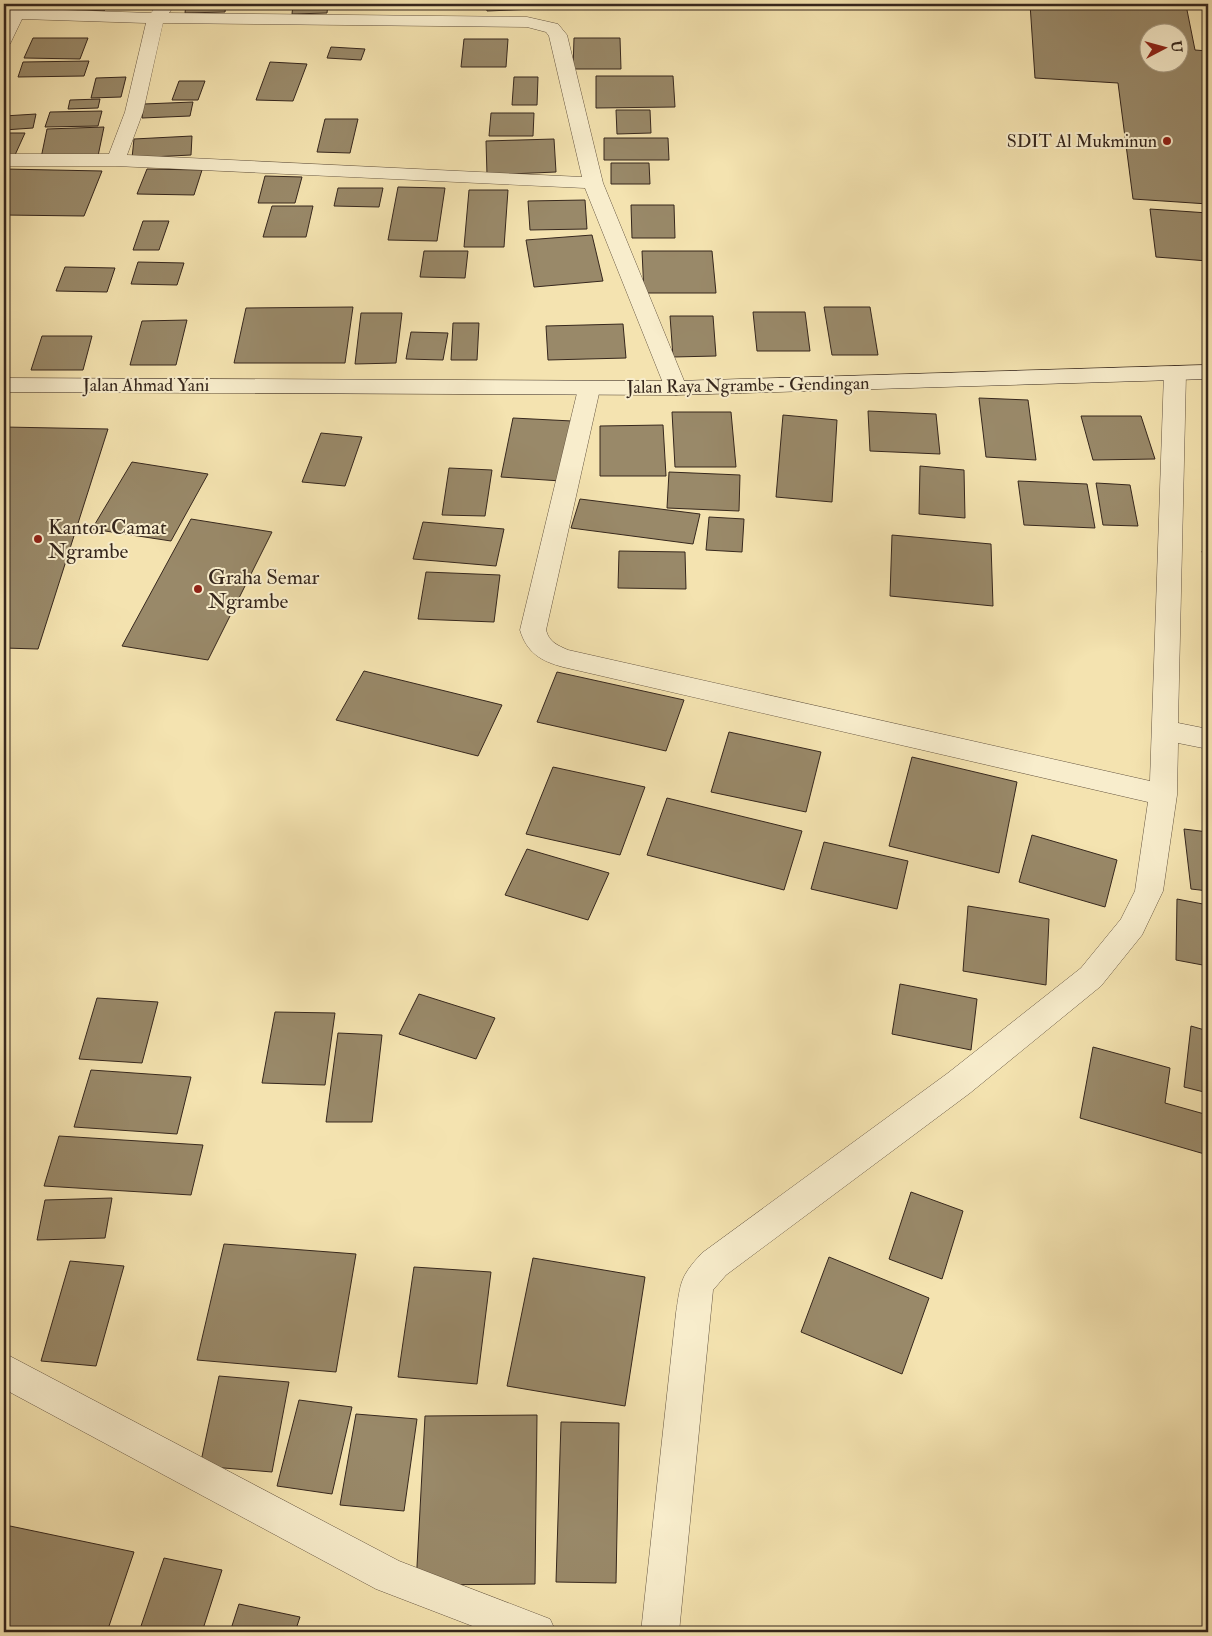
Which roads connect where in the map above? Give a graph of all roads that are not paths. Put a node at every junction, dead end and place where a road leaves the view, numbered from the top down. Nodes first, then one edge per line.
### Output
1 (161, 11) edge
2 (10, 13) edge
3 (4, 40) edge
4 (4, 160) edge
5 (116, 160) junction
6 (593, 183) junction
7 (1208, 372) edge
8 (1174, 373) junction
9 (4, 385) edge
10 (288, 385) joint
11 (676, 388) junction
12 (590, 389) junction
13 (1166, 730) junction
14 (1208, 739) edge
15 (1163, 794) junction
16 (4, 1370) edge
17 (537, 1632) edge
18 (660, 1632) edge

1 - 2 street
1 - 5 street
1 - 6 street
2 - 3 street
4 - 5 street
5 - 6 street
6 - 11 street
7 - 8 street, Jalan Raya Ngrambe - Gendingan
8 - 11 street, Jalan Raya Ngrambe - Gendingan
8 - 13 street
9 - 10 street, Jalan Ahmad Yani
10 - 12 street, Jalan Raya Ngrambe - Gendingan
11 - 12 street, Jalan Raya Ngrambe - Gendingan
12 - 15 street
13 - 14 street
13 - 15 street
15 - 18 street
16 - 17 street

